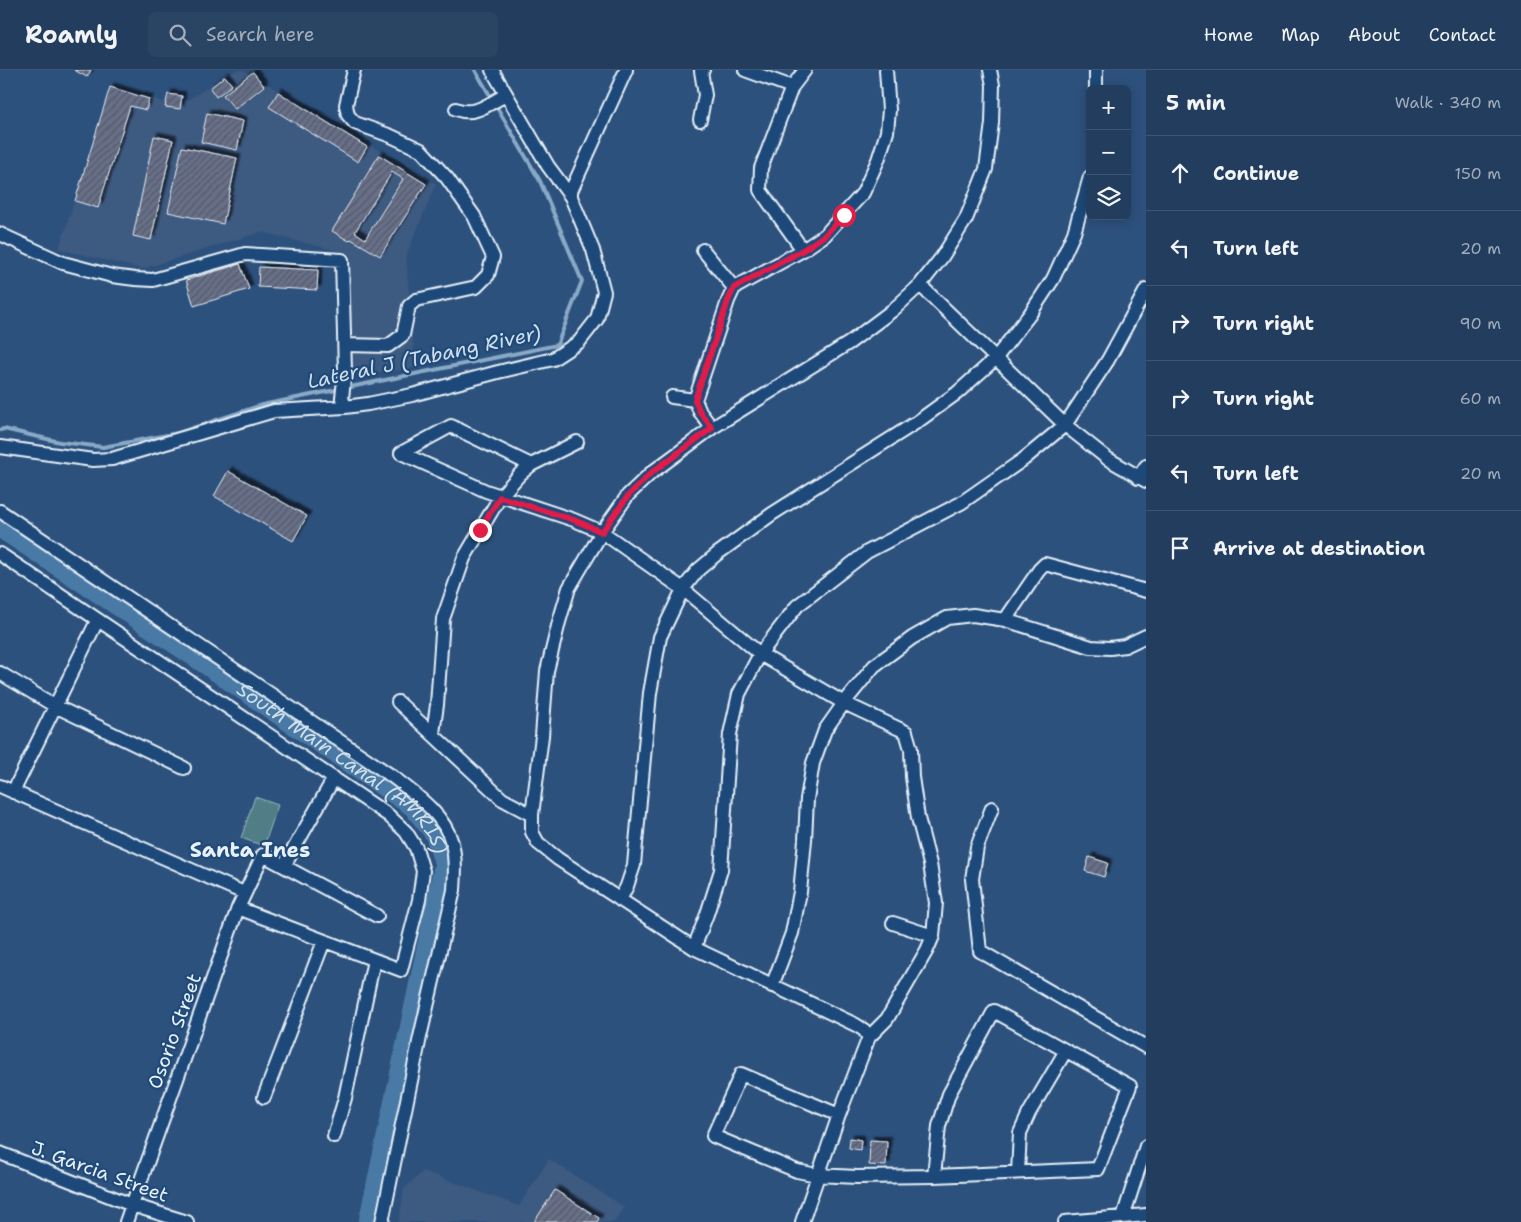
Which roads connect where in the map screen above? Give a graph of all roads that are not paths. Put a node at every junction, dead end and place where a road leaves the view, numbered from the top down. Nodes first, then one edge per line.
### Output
1 (354, 70) edge
2 (492, 70) edge
3 (626, 70) edge
4 (703, 70) edge
5 (745, 70) edge
6 (805, 70) edge
7 (886, 70) edge
8 (990, 70) edge
9 (1096, 70) edge
10 (1096, 85) edge
11 (792, 87) junction
12 (503, 97) junction
13 (456, 109) dead end
14 (700, 120) dead end
15 (1086, 191) edge
16 (571, 197) junction
17 (0, 234) edge
18 (703, 250) dead end
19 (803, 250) junction
20 (920, 285) junction
21 (734, 288) junction
22 (1146, 290) edge
23 (345, 345) junction
24 (995, 359) junction
25 (672, 397) dead end
26 (695, 400) junction
27 (344, 403) junction
28 (1065, 425) junction
29 (712, 428) junction
30 (577, 442) dead end
31 (0, 447) edge
32 (531, 465) junction
33 (1146, 466) edge
34 (1142, 479) edge
35 (500, 497) junction
36 (0, 511) edge
37 (602, 532) junction
38 (0, 554) edge
39 (683, 589) junction
40 (1146, 591) edge
41 (1005, 620) junction
42 (97, 621) junction
43 (1146, 636) edge
44 (760, 654) junction
45 (0, 673) edge
46 (398, 702) dead end
47 (844, 703) junction
48 (55, 706) junction
49 (433, 733) junction
50 (184, 768) dead end
51 (334, 778) junction
52 (0, 786) edge
53 (13, 792) junction
54 (992, 808) dead end
55 (532, 815) junction
56 (284, 866) junction
57 (244, 893) junction
58 (620, 900) junction
59 (238, 908) junction
60 (377, 916) dead end
61 (893, 923) dead end
62 (932, 936) junction
63 (324, 941) junction
64 (694, 948) junction
65 (374, 960) junction
66 (772, 986) junction
67 (869, 1037) junction
68 (1146, 1047) edge
69 (1065, 1052) junction
70 (264, 1097) dead end
71 (839, 1115) junction
72 (334, 1136) dead end
73 (1146, 1146) edge
74 (0, 1153) edge
75 (1018, 1172) junction
76 (817, 1175) junction
77 (934, 1176) junction
78 (132, 1205) junction
79 (1146, 1215) edge
80 (1123, 1217) junction
81 (126, 1222) edge
82 (187, 1222) edge
83 (382, 1222) edge
84 (802, 1222) edge
85 (1065, 1222) edge

1 - 23 street
2 - 12 street
3 - 16 street
4 - 14 street
5 - 11 street
6 - 11 street
7 - 19 street
8 - 20 street
9 - 10 street
11 - 19 street
12 - 13 street
12 - 16 street
15 - 24 street
16 - 27 street
17 - 23 street
18 - 21 street
19 - 21 street
20 - 24 street
20 - 29 street
21 - 26 street
22 - 28 street
23 - 27 street
24 - 28 street
24 - 39 street
25 - 26 street
26 - 29 street
27 - 31 street
28 - 34 street
28 - 44 street
29 - 37 street
30 - 32 street
32 - 35 street
32 - 35 street
33 - 34 street
35 - 37 street
35 - 49 street
36 - 83 street
37 - 39 street
37 - 55 street
38 - 42 street
39 - 44 street
39 - 58 street
40 - 41 street
41 - 43 street
41 - 47 street
42 - 48 street
42 - 51 street
44 - 47 street
44 - 64 street
45 - 48 street
46 - 49 street
47 - 62 street
47 - 66 street
48 - 50 street
48 - 53 street
49 - 55 street
51 - 56 street
51 - 65 street
52 - 53 street
53 - 57 street
54 - 68 street
55 - 58 street
56 - 57 street, Osorio Street
56 - 60 street
57 - 59 street, Osorio Street
58 - 64 street
59 - 63 street
59 - 78 street, Osorio Street
61 - 62 street
62 - 67 street
63 - 65 street
63 - 70 street
64 - 66 street
65 - 72 street
66 - 67 street
67 - 71 street
69 - 75 street
69 - 75 street
69 - 77 street
71 - 76 street
71 - 76 street
73 - 80 street
74 - 78 street, J. Garcia Street
75 - 77 street
76 - 77 street
76 - 84 street
78 - 81 street, Osorio Street
78 - 82 street, J. Garcia Street
79 - 80 street
80 - 85 street

